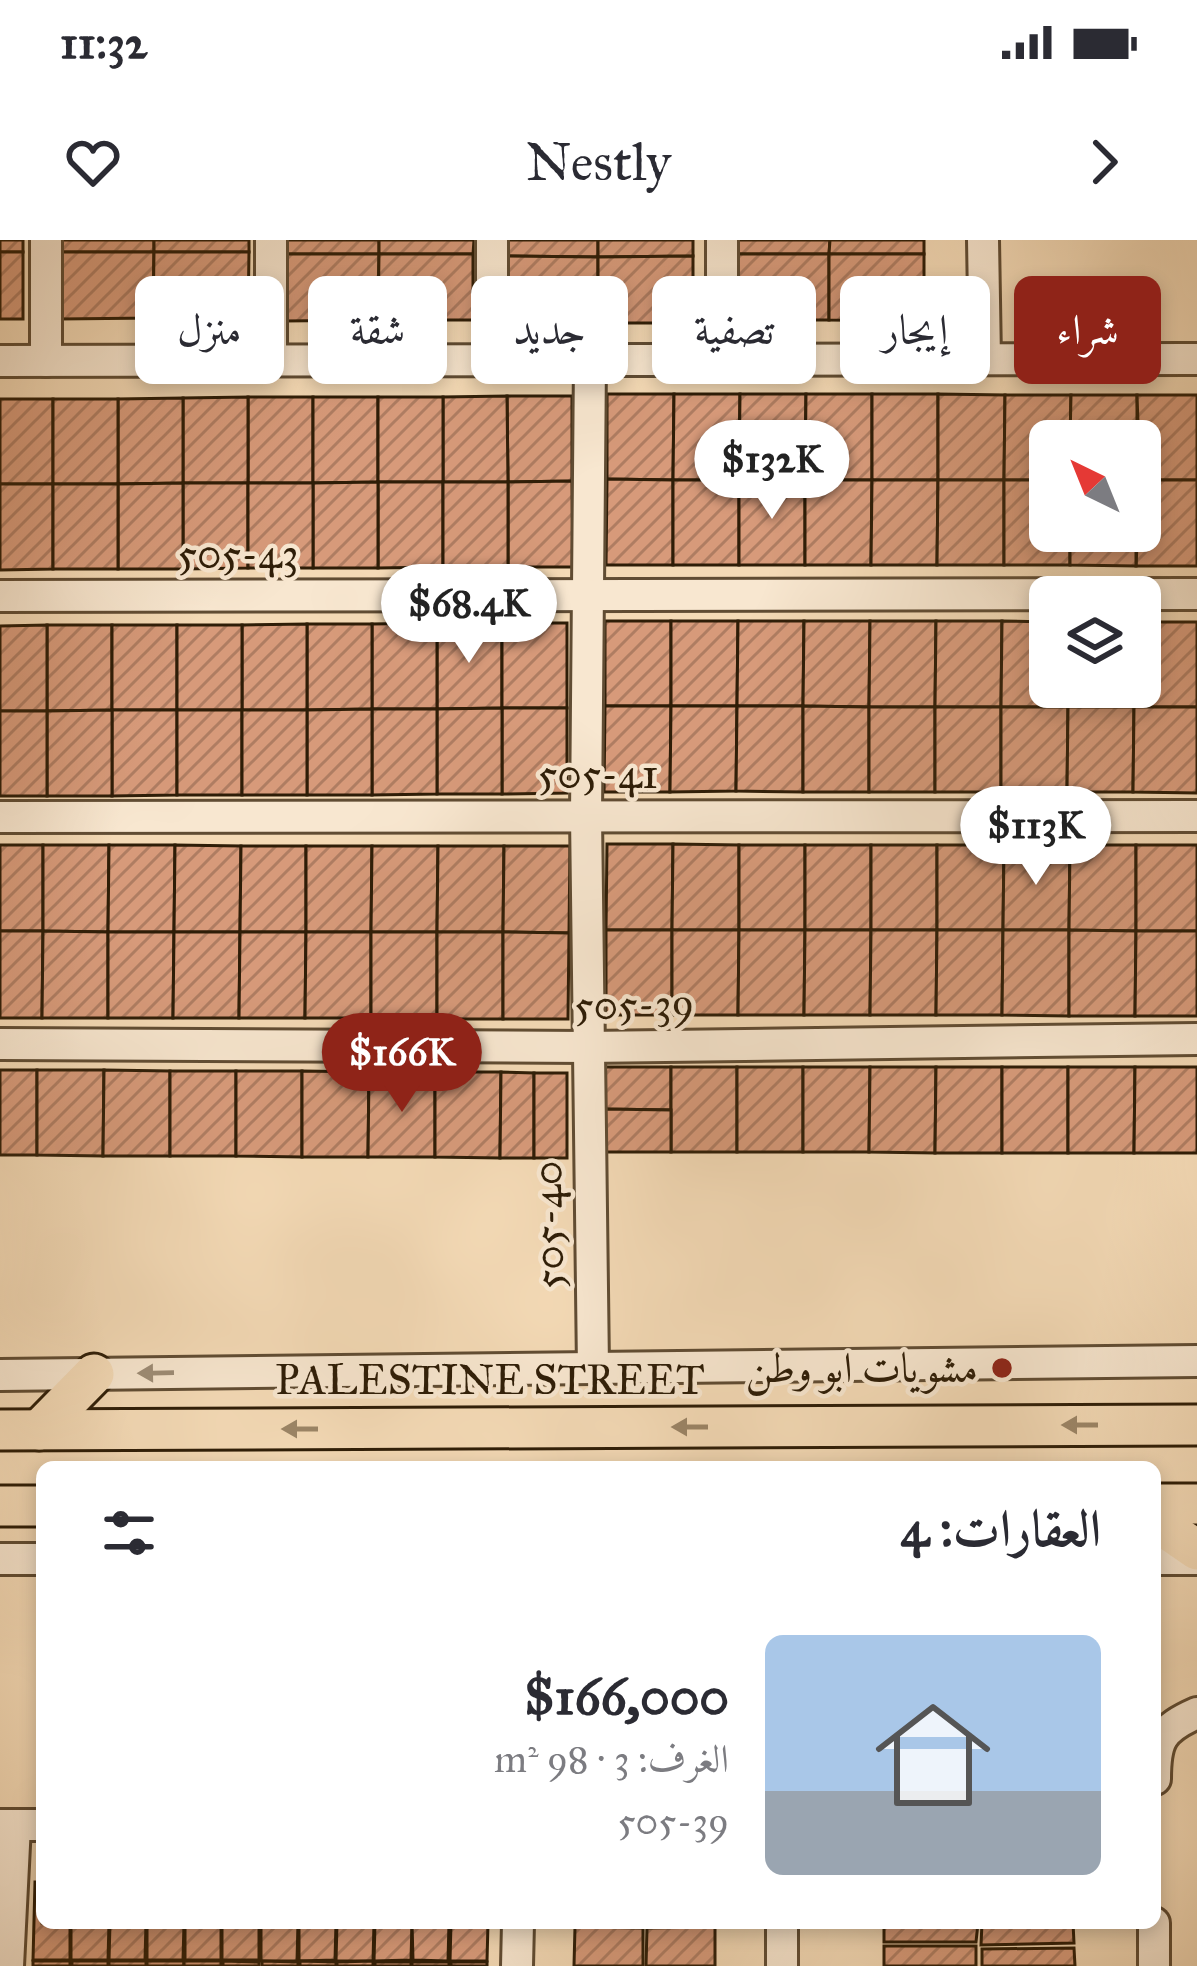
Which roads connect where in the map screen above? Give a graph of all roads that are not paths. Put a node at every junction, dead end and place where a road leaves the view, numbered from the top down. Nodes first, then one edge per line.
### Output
1 (46, 240) edge
2 (271, 240) edge
3 (492, 240) edge
4 (722, 240) edge
5 (983, 240) edge
6 (271, 276) edge
7 (492, 276) edge
8 (722, 276) edge
9 (984, 276) edge
10 (1197, 358) edge
11 (990, 359) edge
12 (471, 360) edge
13 (46, 361) junction
14 (135, 361) edge
15 (284, 361) edge
16 (0, 362) edge
17 (590, 384) edge
18 (1197, 594) edge
19 (0, 596) edge
20 (590, 596) junction
21 (586, 816) junction
22 (1197, 816) edge
23 (0, 818) edge
24 (1197, 1039) edge
25 (0, 1044) edge
26 (586, 1047) junction
27 (1197, 1360) edge
28 (592, 1368) junction
29 (94, 1374) junction
30 (0, 1375) edge
31 (1197, 1424) edge
32 (20, 1430) edge
33 (1161, 1504) edge
34 (1197, 1504) edge
35 (0, 1506) edge
36 (36, 1506) edge
37 (1161, 1526) edge
38 (1197, 1555) edge
39 (1161, 1558) edge
40 (0, 1559) edge
41 (36, 1559) edge
42 (1197, 1713) edge
43 (1161, 1740) edge
44 (19, 1825) edge
45 (518, 1929) edge
46 (782, 1929) edge
47 (1154, 1929) edge
48 (8, 1966) edge
49 (518, 1966) edge
50 (782, 1966) edge
51 (1154, 1966) edge

1 - 13 street
2 - 6 street
3 - 7 street
4 - 8 street
5 - 9 street
10 - 11 street
12 - 15 street
13 - 14 street
13 - 16 street
17 - 20 street, 505-40
18 - 20 street, 505-43
19 - 20 street, 505-43
20 - 21 street, 505-40
21 - 22 street, 505-41
21 - 23 street, 505-41
21 - 26 street, 505-40
24 - 26 street, 505-39
25 - 26 street, 505-39
26 - 28 street, 505-40
27 - 28 street
28 -> 29 street
29 - 30 street
29 - 32 main road
31 -> 32 main road, PALESTINE STREET
33 - 34 main road
35 - 36 main road
37 - 38 main road
38 - 39 street
40 - 41 street
42 - 43 street
44 - 48 street
45 - 49 street
46 - 50 street
47 - 51 street

